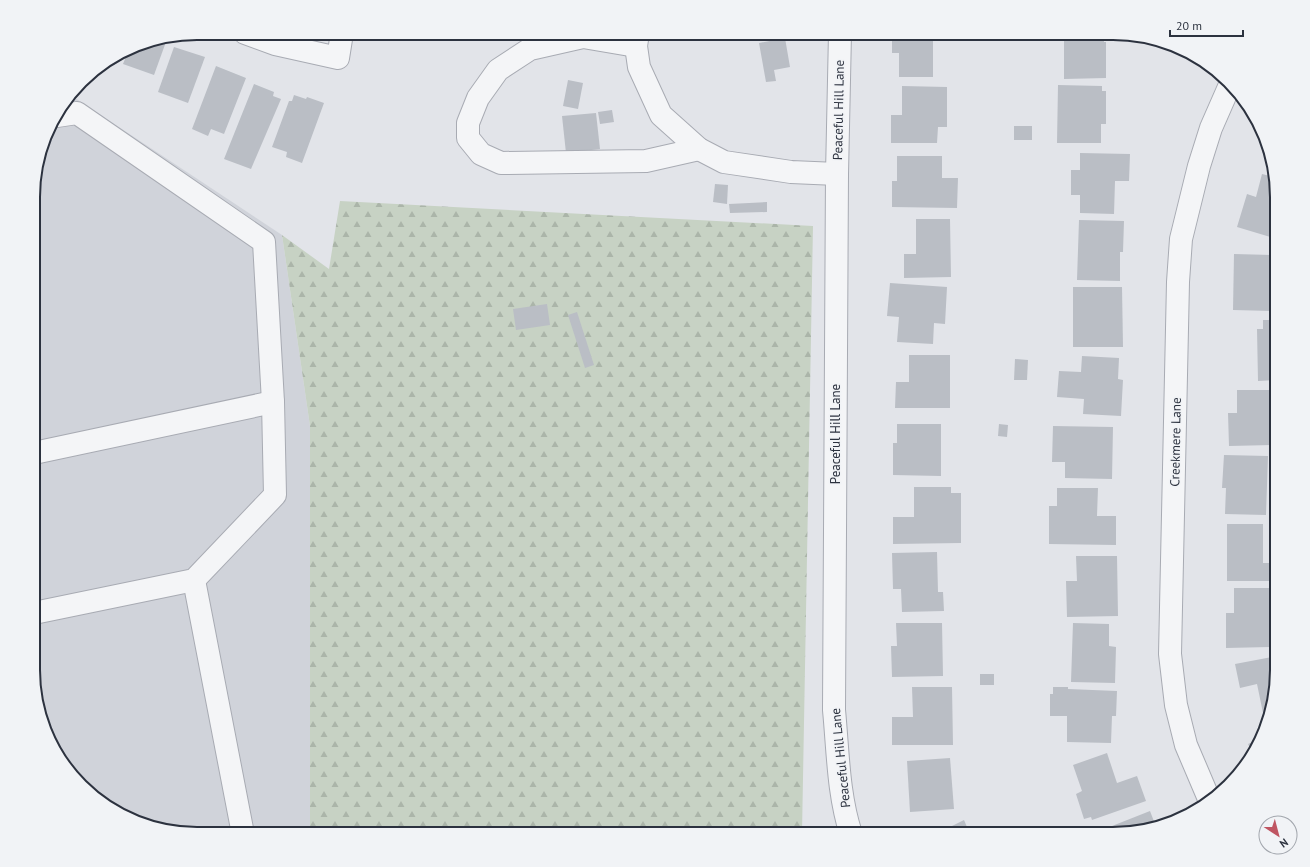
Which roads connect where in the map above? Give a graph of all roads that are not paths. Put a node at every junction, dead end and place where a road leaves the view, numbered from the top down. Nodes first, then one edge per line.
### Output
1 (264, 40) edge
2 (341, 40) edge
3 (570, 40) edge
4 (637, 40) edge
5 (840, 40) edge
6 (1228, 90) edge
7 (64, 115) edge
8 (699, 149) junction
9 (837, 174) junction
10 (273, 402) junction
11 (40, 452) edge
12 (194, 580) junction
13 (40, 612) edge
14 (1207, 795) edge
15 (242, 827) edge
16 (849, 827) edge

1 - 2 street
3 - 8 street
4 - 8 street
5 - 9 street, Peaceful Hill Lane
6 - 14 street, Creekmere Lane
7 - 10 street
8 - 9 street
9 - 16 street, Peaceful Hill Lane
10 - 11 street
10 - 12 street
12 - 13 street
12 - 15 street

